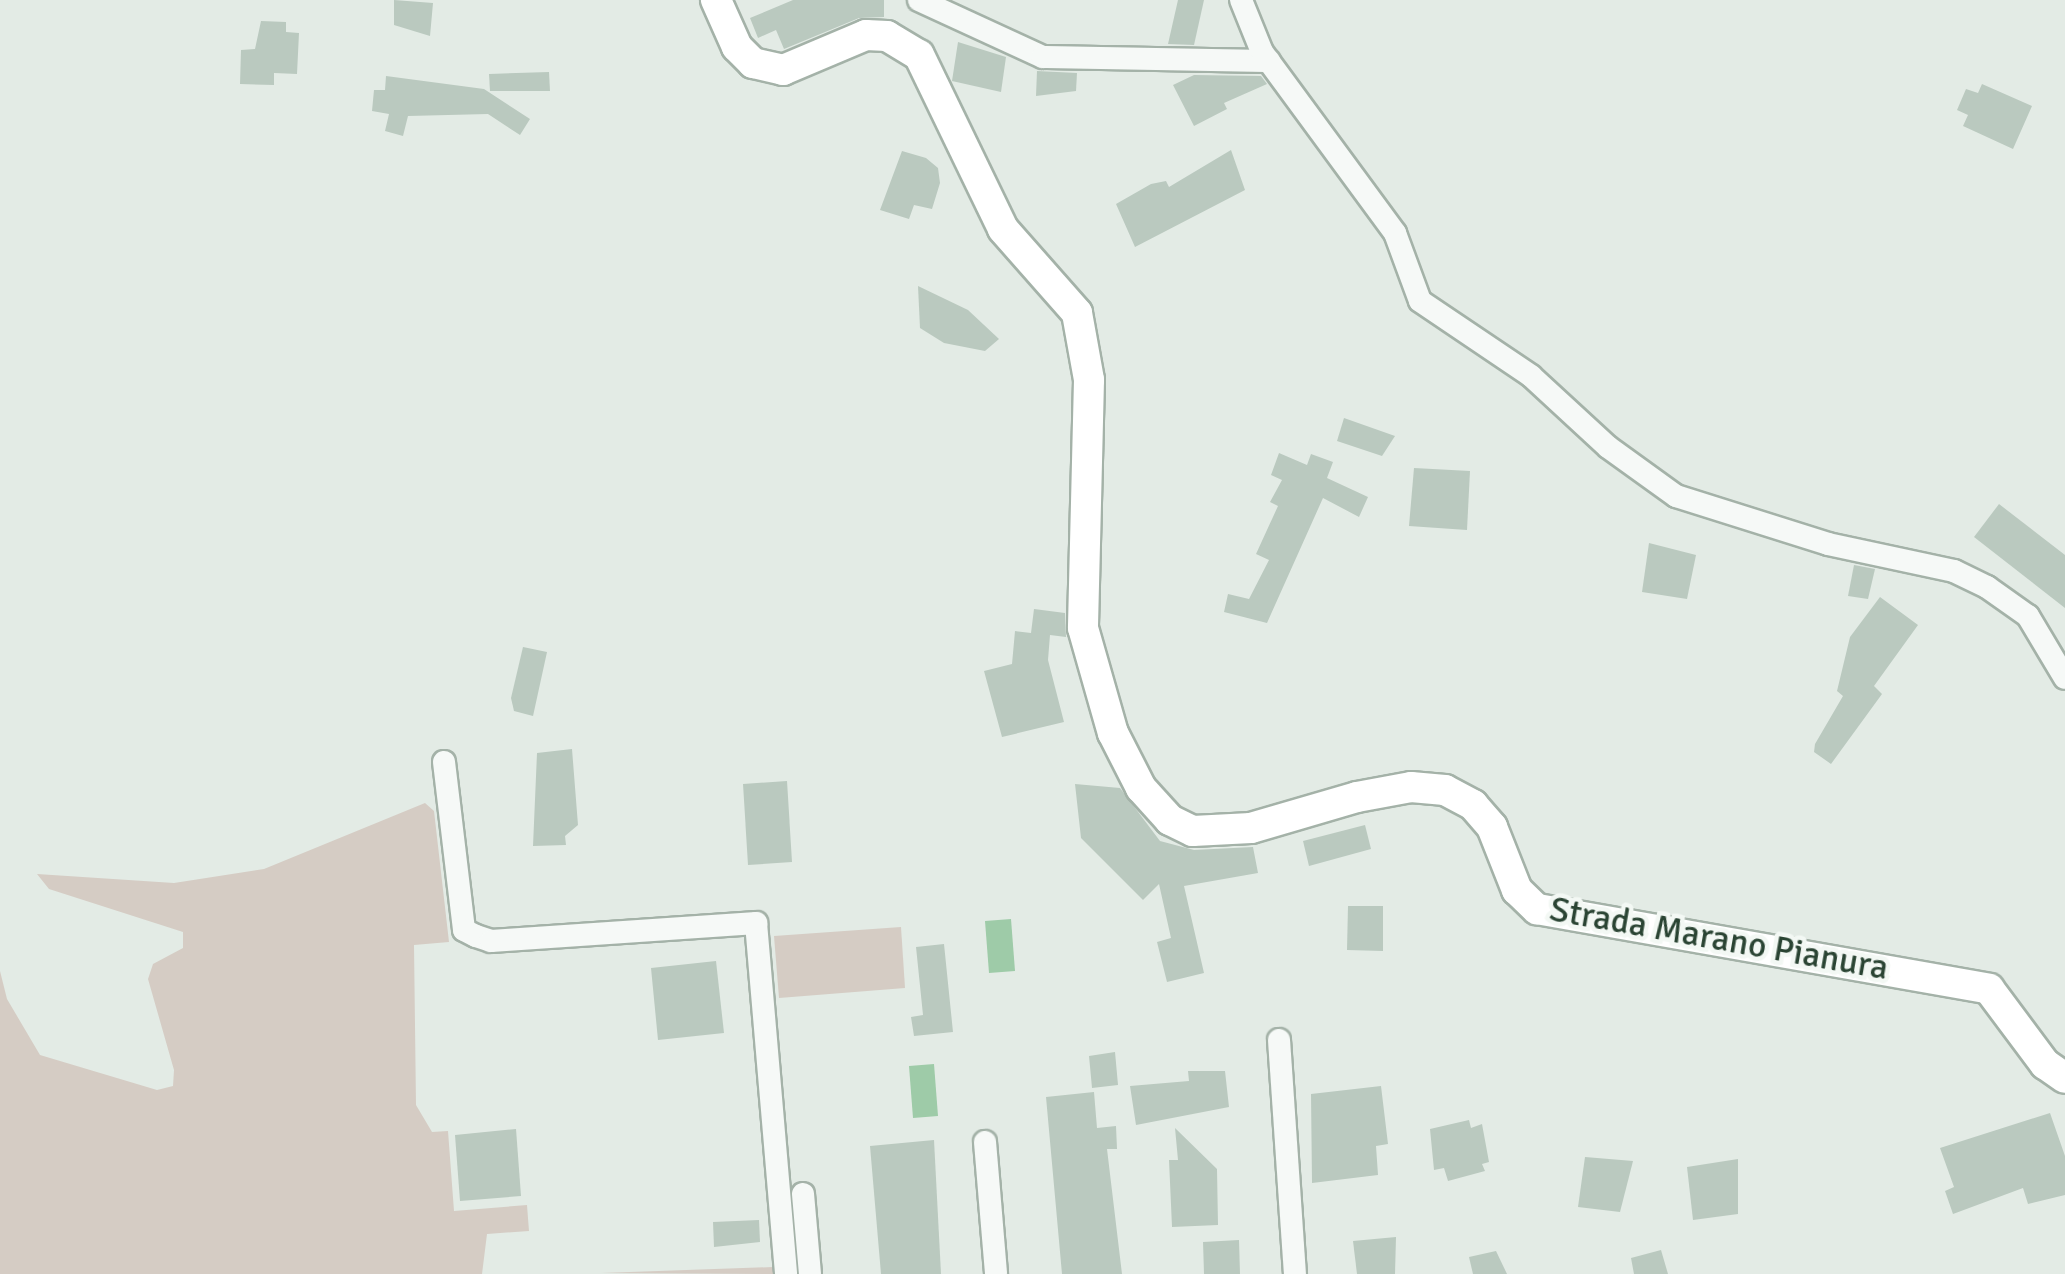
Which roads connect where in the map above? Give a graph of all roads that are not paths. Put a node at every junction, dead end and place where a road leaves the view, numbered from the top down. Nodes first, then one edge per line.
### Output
1 (919, 0) edge
2 (1241, 0) edge
3 (721, 1) edge
4 (1269, 61) junction
5 (2063, 667) edge
6 (444, 762) dead end
7 (1279, 1040) dead end
8 (2065, 1078) edge
9 (985, 1142) dead end
10 (803, 1194) dead end
11 (786, 1274) edge
12 (810, 1274) edge
13 (996, 1274) edge
14 (1295, 1274) edge

1 - 4 street
2 - 4 street
3 - 8 street, Strada Marano Pianura
4 - 5 street
6 - 11 street
7 - 14 street
9 - 13 street
10 - 12 street

